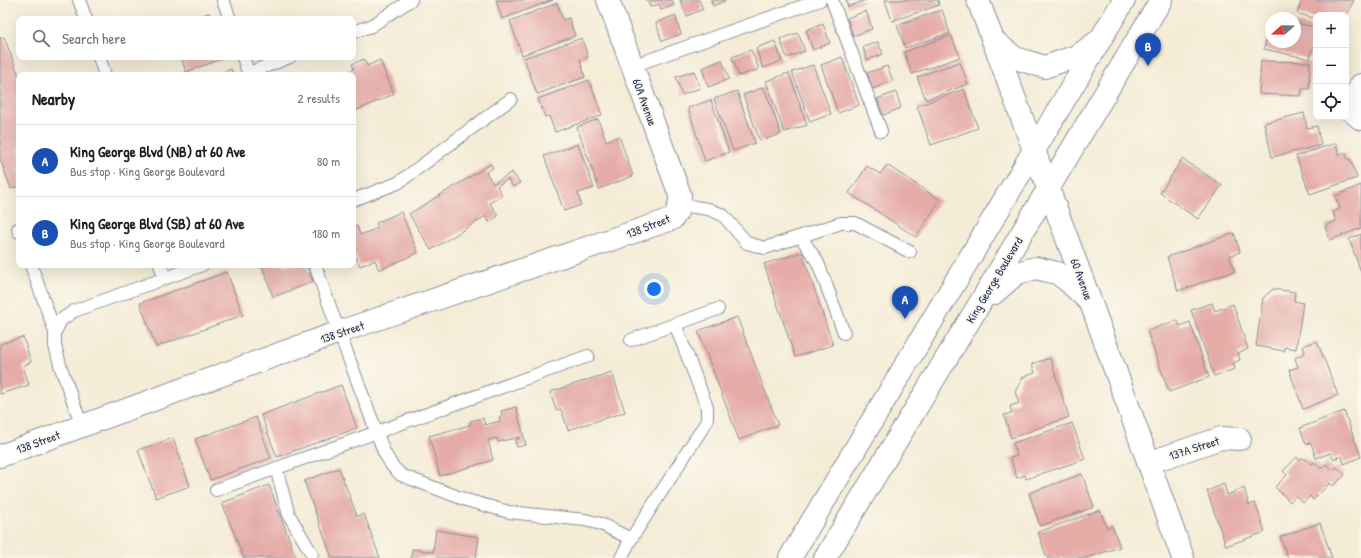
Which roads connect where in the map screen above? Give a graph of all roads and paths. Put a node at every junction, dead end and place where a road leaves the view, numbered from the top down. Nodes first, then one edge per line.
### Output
1 (79, 0) edge
2 (223, 0) edge
3 (411, 0) edge
4 (608, 0) edge
5 (820, 0) edge
6 (832, 0) edge
7 (978, 0) edge
8 (1124, 0) edge
9 (1161, 0) edge
10 (85, 16) edge
11 (229, 16) edge
12 (356, 31) edge
13 (1102, 39) junction
14 (993, 40) junction
15 (100, 60) edge
16 (244, 60) edge
17 (283, 60) edge
18 (632, 66) junction
19 (104, 72) edge
20 (248, 72) edge
21 (254, 72) edge
22 (1361, 85) edge
23 (511, 99) dead end
24 (1361, 119) edge
25 (880, 131) dead end
26 (1034, 151) junction
27 (1048, 188) junction
28 (356, 199) edge
29 (680, 205) junction
30 (801, 237) junction
31 (910, 252) dead end
32 (32, 268) edge
33 (161, 268) edge
34 (193, 268) edge
35 (316, 268) edge
36 (165, 278) junction
37 (1091, 303) junction
38 (977, 308) junction
39 (718, 309) dead end
40 (675, 324) junction
41 (55, 332) junction
42 (339, 332) junction
43 (844, 333) dead end
44 (630, 340) dead end
45 (588, 356) dead end
46 (82, 426) junction
47 (376, 431) junction
48 (1240, 439) dead end
49 (0, 456) edge
50 (1148, 463) junction
51 (276, 468) junction
52 (216, 490) dead end
53 (631, 539) junction
54 (312, 554) dead end
55 (621, 558) edge
56 (790, 558) edge
57 (825, 558) edge
58 (1183, 558) edge

1 - 10 lane
2 - 11 lane
3 - 12 lane
4 - 18 street, 60A Avenue
5 - 18 lane
6 - 25 lane
7 - 14 street, 60 Avenue
8 - 13 street
9 - 27 street, King George Boulevard
13 - 14 street
13 - 26 street
14 - 26 street, 60 Avenue
15 - 19 lane
16 - 20 lane
17 - 21 lane
18 - 29 street, 60A Avenue
22 - 24 street
23 - 28 lane
26 - 27 street, 60 Avenue
26 - 56 street
27 - 37 street, 60 Avenue
27 - 38 street, King George Boulevard
29 - 30 lane
29 - 42 street, 138 Street
30 - 31 lane
30 - 43 lane
32 - 41 lane
33 - 36 lane
34 - 36 lane
35 - 42 lane
36 - 41 lane
37 - 38 street
37 - 50 street, 60 Avenue
38 - 57 street, King George Boulevard
39 - 40 lane
40 - 44 lane
40 - 53 lane
41 - 46 lane
42 - 46 street, 138 Street
42 - 47 lane
45 - 47 lane
46 - 49 street, 138 Street
47 - 51 lane
47 - 53 lane
48 - 50 street, 137A Street
50 - 58 street, 60 Avenue
51 - 52 lane
51 - 54 lane
53 - 55 lane

